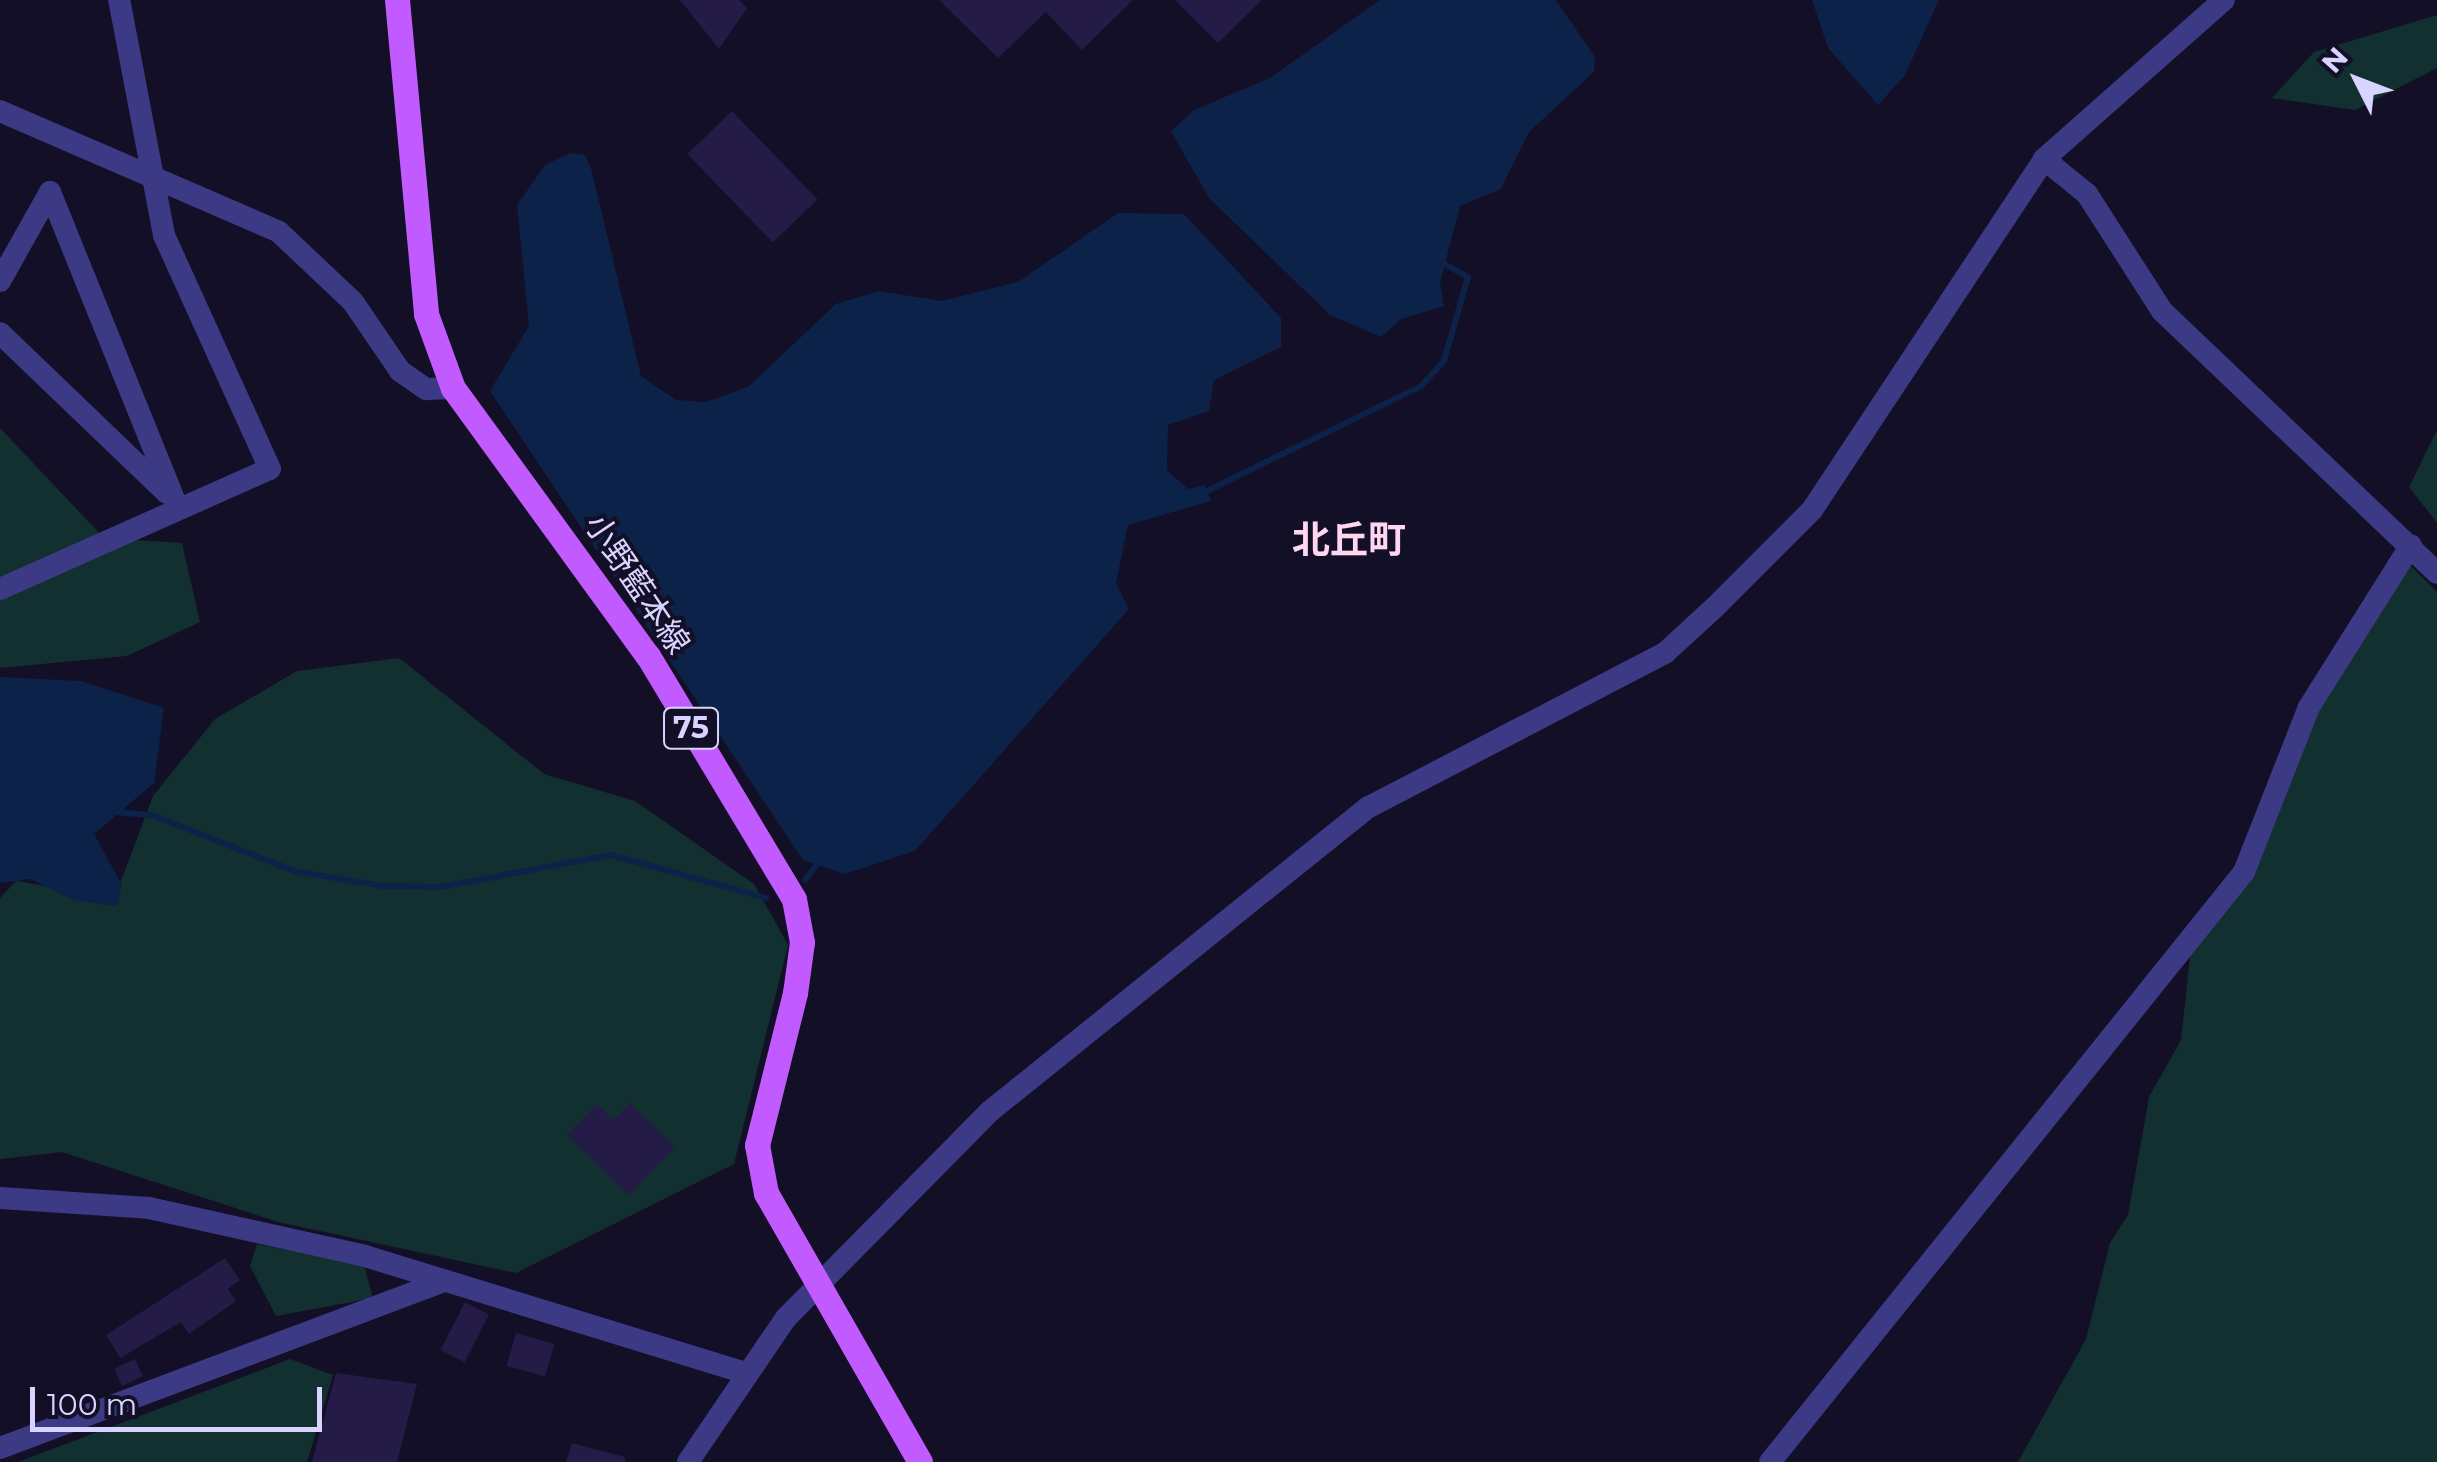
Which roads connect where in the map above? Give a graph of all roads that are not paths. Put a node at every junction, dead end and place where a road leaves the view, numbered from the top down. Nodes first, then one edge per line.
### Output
1 (119, 0) edge
2 (396, 0) edge
3 (2224, 0) edge
4 (0, 112) edge
5 (2044, 159) junction
6 (154, 181) junction
7 (0, 281) edge
8 (0, 333) edge
9 (453, 388) junction
10 (181, 507) junction
11 (2411, 545) junction
12 (2437, 572) edge
13 (0, 589) edge
14 (0, 1198) edge
15 (441, 1282) junction
16 (818, 1292) junction
17 (742, 1372) junction
18 (0, 1448) edge
19 (688, 1462) edge
20 (920, 1462) edge
21 (1770, 1462) edge

1 - 6 street
2 - 9 main road, 小野藍本線 / 75
3 - 5 street
4 - 6 street
5 - 11 street
5 - 16 street
6 - 9 street
6 - 10 street
7 - 10 street
8 - 10 street
9 - 16 main road, 小野藍本線 / 75
10 - 13 street
11 - 12 street
11 - 21 street
14 - 15 street
15 - 17 street
15 - 18 street
16 - 17 street
16 - 20 main road, 小野藍本線 / 75
17 - 19 street

